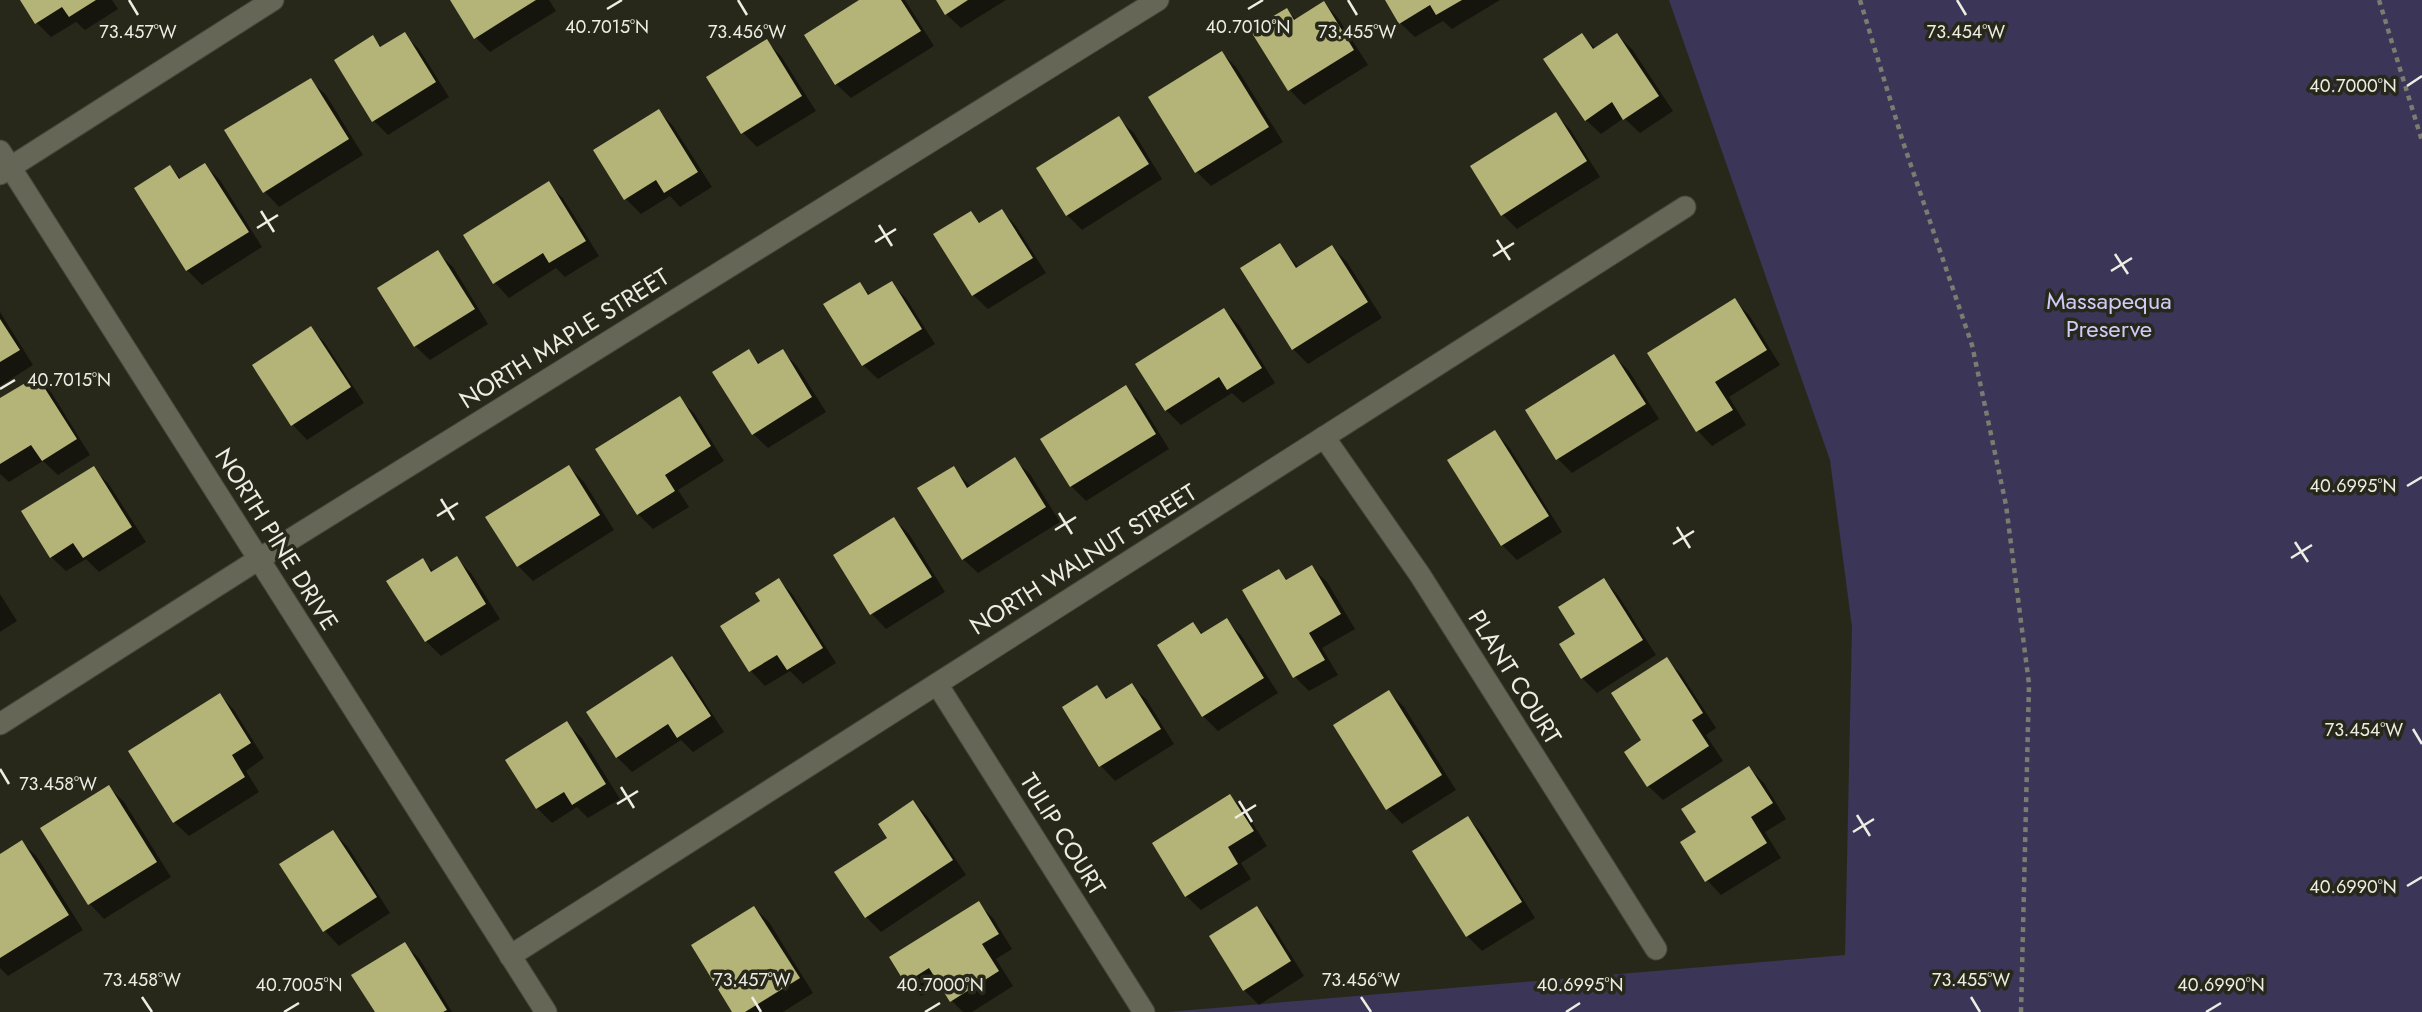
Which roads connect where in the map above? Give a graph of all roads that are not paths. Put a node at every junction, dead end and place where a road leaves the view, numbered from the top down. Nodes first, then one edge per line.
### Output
1 (273, 0) edge
2 (1158, 0) edge
3 (4, 164) edge
4 (1685, 207) dead end
5 (1324, 438) junction
6 (259, 559) junction
7 (937, 684) junction
8 (0, 724) edge
9 (1656, 949) dead end
10 (510, 956) junction
11 (545, 1012) edge
12 (1144, 1012) edge

1 - 3 street
2 - 6 street, NORTH MAPLE STREET
3 - 6 street, NORTH PINE DRIVE
4 - 5 street, NORTH WALNUT STREET
5 - 7 street, NORTH WALNUT STREET
5 - 9 street, PLANT COURT
6 - 8 street, NORTH MAPLE STREET
6 - 10 street, NORTH PINE DRIVE
7 - 10 street, NORTH WALNUT STREET
7 - 12 street, TULIP COURT
10 - 11 street, NORTH PINE DRIVE

